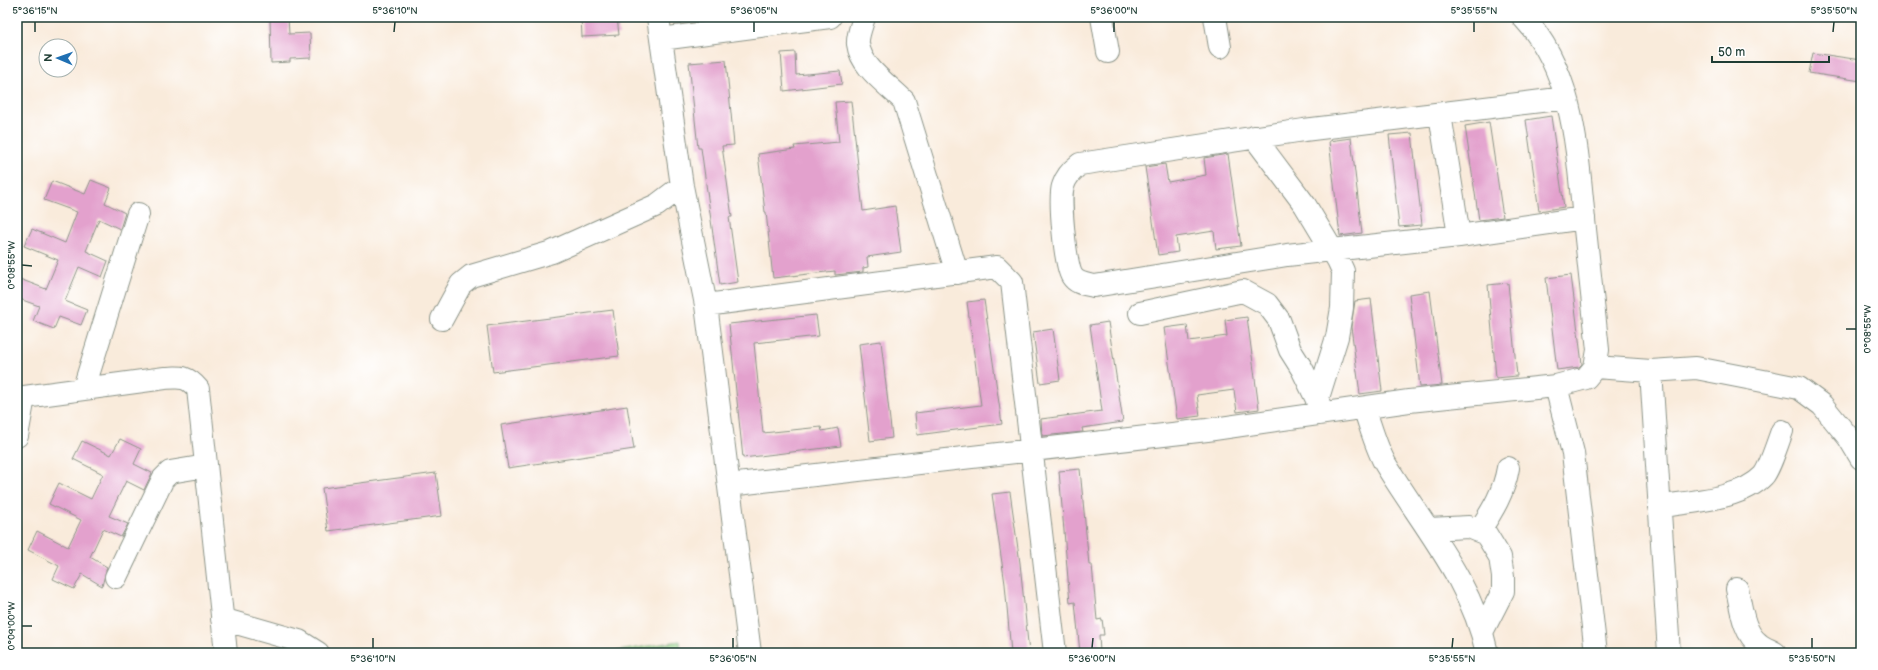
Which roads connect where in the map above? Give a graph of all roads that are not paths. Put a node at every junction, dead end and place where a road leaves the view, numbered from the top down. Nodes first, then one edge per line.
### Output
1 (658, 17) edge
2 (830, 17) edge
3 (864, 17) edge
4 (1102, 17) edge
5 (1215, 17) edge
6 (1523, 17) edge
7 (661, 39) junction
8 (1220, 48) dead end
9 (1108, 52) dead end
10 (1566, 98) junction
11 (1440, 114) junction
12 (1254, 137) junction
13 (682, 186) junction
14 (138, 214) dead end
15 (1584, 218) junction
16 (1459, 236) junction
17 (1331, 249) junction
18 (957, 273) junction
19 (706, 305) junction
20 (1140, 313) dead end
21 (442, 320) dead end
22 (1595, 367) junction
23 (1651, 371) junction
24 (1556, 386) junction
25 (84, 388) junction
26 (21, 398) edge
27 (1321, 407) junction
28 (1364, 408) junction
29 (1782, 431) dead end
30 (17, 436) edge
31 (1032, 449) junction
32 (1861, 458) edge
33 (206, 466) junction
34 (1508, 468) dead end
35 (729, 486) junction
36 (1659, 506) junction
37 (1429, 529) junction
38 (1479, 531) junction
39 (116, 577) dead end
40 (1737, 589) dead end
41 (222, 619) junction
42 (1484, 643) edge
43 (226, 653) edge
44 (318, 653) edge
45 (750, 653) edge
46 (1055, 653) edge
47 (1596, 653) edge
48 (1669, 653) edge
49 (1776, 653) edge

1 - 7 street
2 - 7 street
3 - 18 street
4 - 9 street
5 - 8 street
6 - 10 street
7 - 13 street
10 - 11 street
10 - 15 street
11 - 12 street
11 - 16 street
12 - 17 street
12 - 17 street
13 - 19 street
13 - 21 street
14 - 25 street
15 - 16 street
15 - 22 street
16 - 17 street
17 - 27 street
18 - 19 street
18 - 31 street
19 - 35 street
20 - 27 street
22 - 23 street
22 - 24 street
23 - 32 street
23 - 36 street
24 - 28 street
24 - 47 street
25 - 26 street
25 - 33 street
26 - 30 street
27 - 28 street
27 - 31 street
28 - 37 street
29 - 36 street
31 - 35 street
31 - 46 street
33 - 39 street
33 - 41 street
34 - 38 street
35 - 45 street
36 - 48 street
37 - 38 street
37 - 42 street
38 - 42 street
40 - 49 street
41 - 43 street
41 - 44 street

